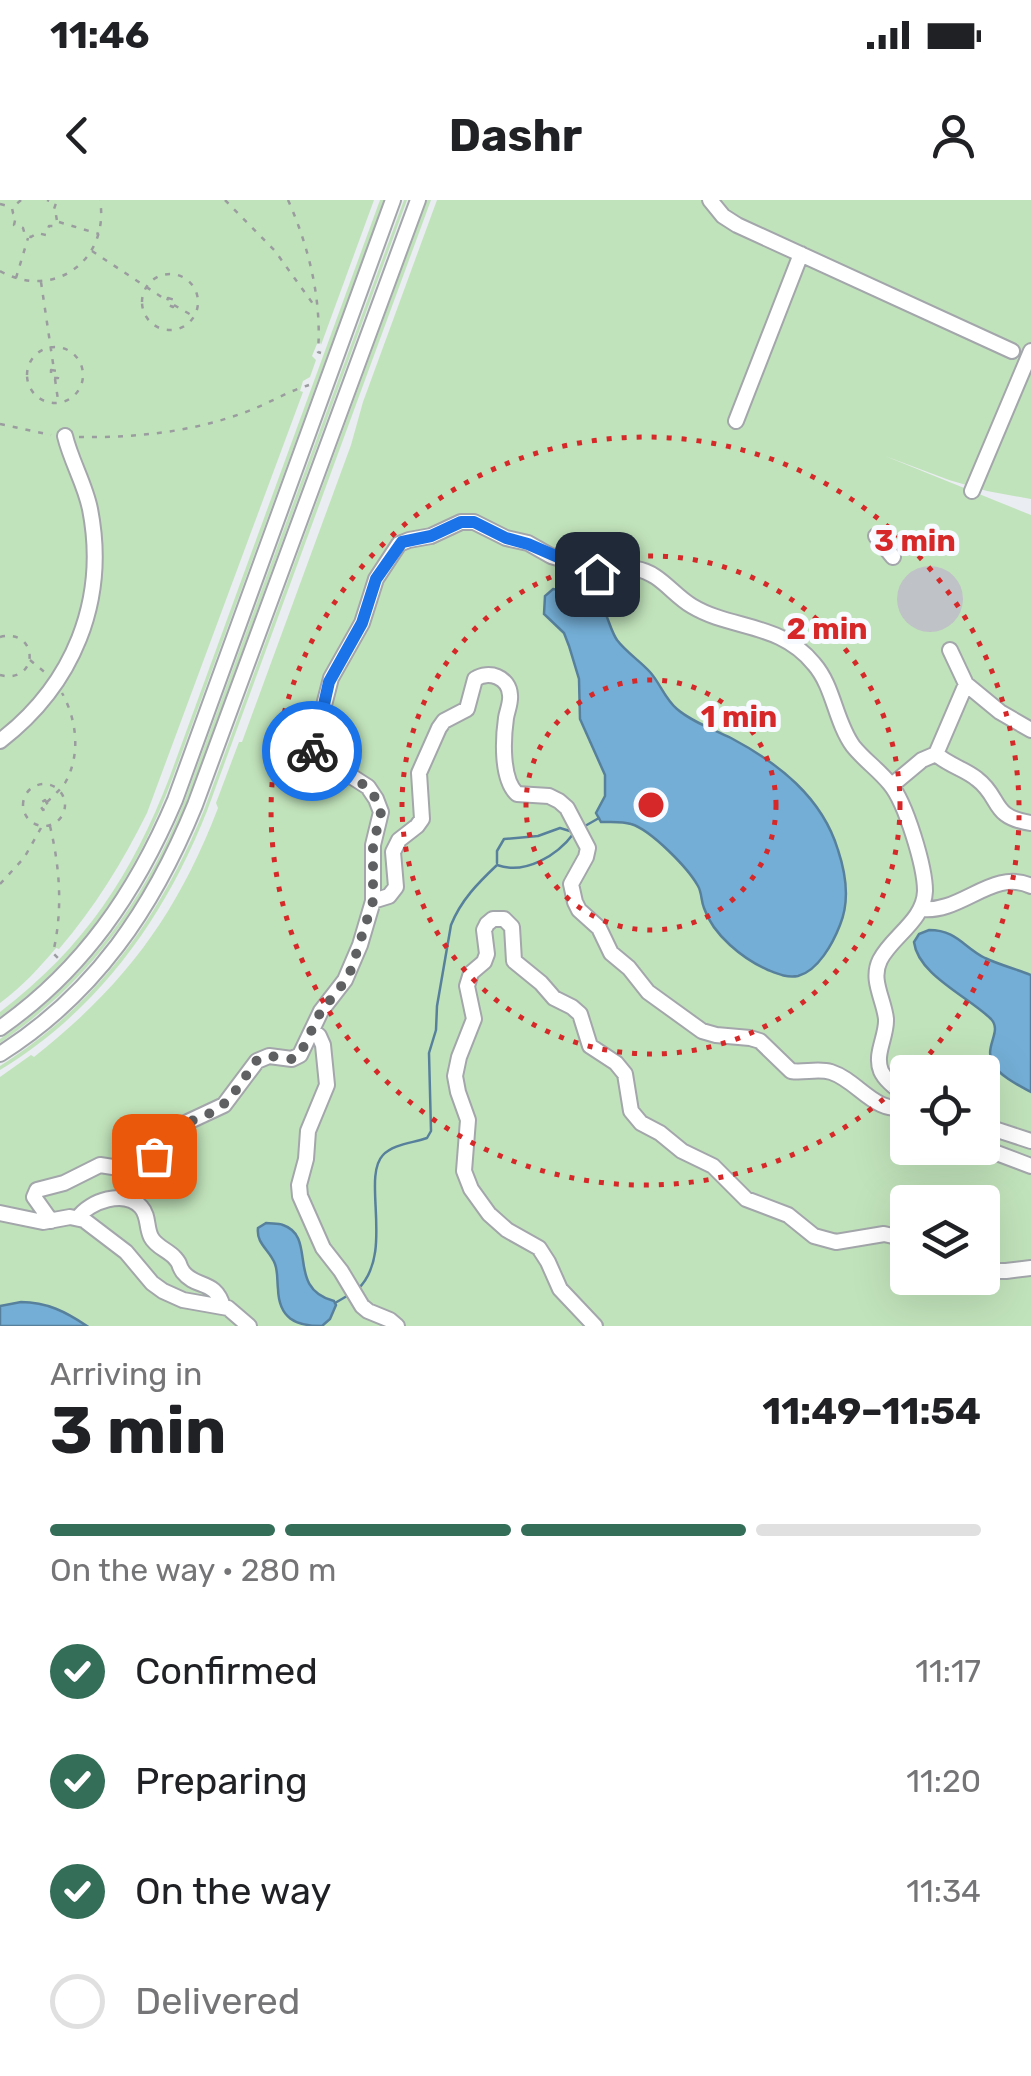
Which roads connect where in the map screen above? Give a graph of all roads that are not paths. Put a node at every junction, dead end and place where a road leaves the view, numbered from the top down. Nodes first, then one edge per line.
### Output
1 (394, 200) edge
2 (418, 200) edge
3 (710, 200) edge
4 (801, 254) junction
5 (1012, 351) dead end
6 (1031, 351) edge
7 (736, 421) dead end
8 (65, 436) road end
9 (972, 491) dead end
10 (876, 536) dead end
11 (894, 557) dead end
12 (950, 650) dead end
13 (966, 684) junction
14 (1031, 730) edge
15 (0, 740) edge
16 (936, 754) junction
17 (892, 785) junction
18 (1031, 822) edge
19 (1031, 886) edge
20 (373, 901) junction
21 (921, 909) junction
22 (0, 1028) edge
23 (312, 1031) junction
24 (0, 1054) edge
25 (890, 1082) edge
26 (890, 1108) edge
27 (1000, 1131) edge
28 (1031, 1141) edge
29 (1000, 1156) edge
30 (1031, 1166) edge
31 (0, 1213) edge
32 (78, 1218) junction
33 (50, 1221) junction
34 (890, 1235) edge
35 (1031, 1268) edge
36 (1000, 1271) edge
37 (224, 1306) junction
38 (249, 1326) edge
39 (397, 1326) edge
40 (595, 1326) edge

1 - 22 street
2 - 24 street
3 - 4 street
4 - 5 street
4 - 7 street
6 - 9 street
8 - 15 street
10 - 11 street
12 - 13 street
13 - 14 street
13 - 16 street
16 - 17 street
16 - 18 street
17 - 20 street
17 - 21 street
19 - 21 street
20 - 23 street
20 - 26 street
21 - 25 street
23 - 33 street
23 - 39 street
27 - 28 street
29 - 30 street
31 - 33 street
32 - 33 street
32 - 37 street
32 - 37 street
34 - 40 street
35 - 36 street
37 - 38 street

